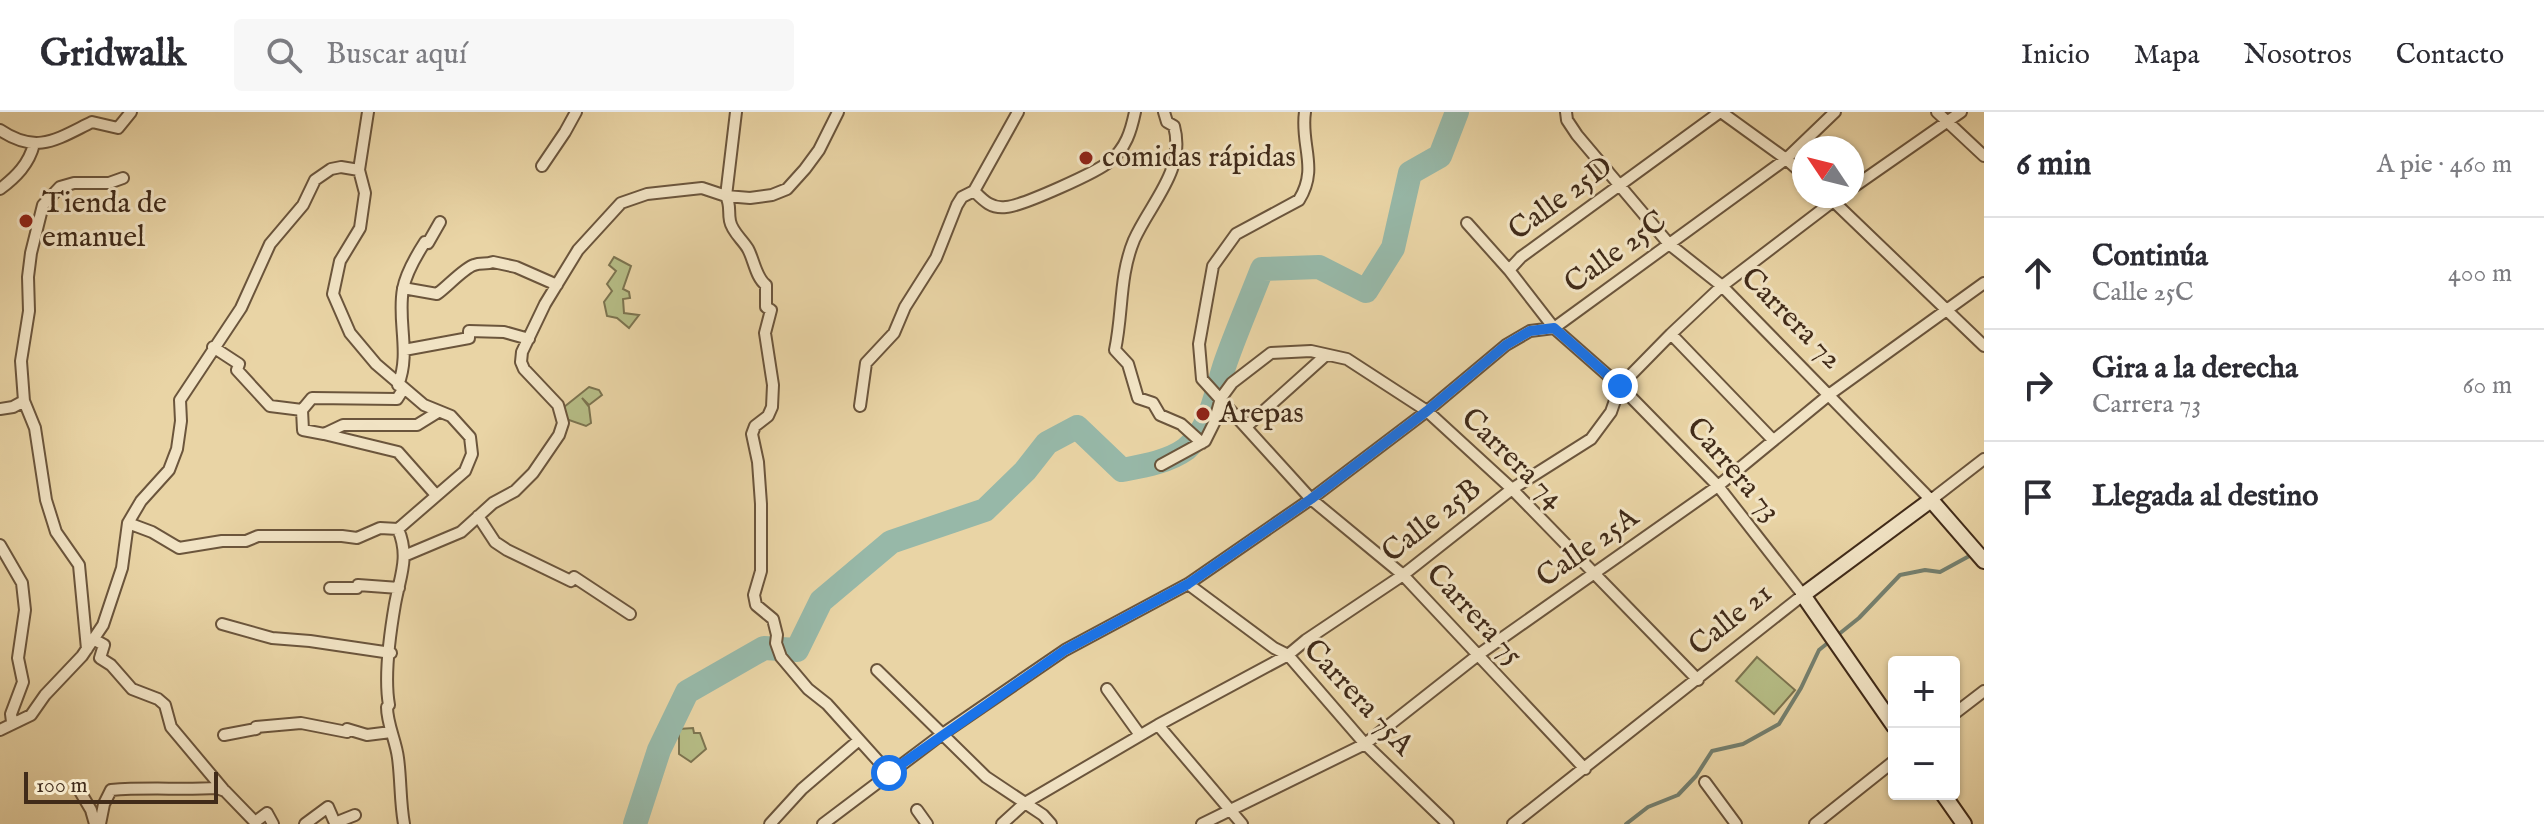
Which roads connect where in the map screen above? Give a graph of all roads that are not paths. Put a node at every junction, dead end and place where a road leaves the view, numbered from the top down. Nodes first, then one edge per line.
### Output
1 (131, 112) edge
2 (368, 112) edge
3 (576, 112) edge
4 (736, 112) edge
5 (838, 112) edge
6 (1018, 112) edge
7 (1135, 112) edge
8 (1164, 112) edge
9 (1305, 112) edge
10 (1566, 112) edge
11 (1720, 112) edge
12 (1835, 112) edge
13 (1937, 112) edge
14 (1961, 112) edge
15 (1949, 120) junction
16 (0, 130) edge
17 (34, 144) junction
18 (1984, 156) edge
19 (1786, 159) junction
20 (1792, 164) edge
21 (542, 166) dead end
22 (359, 170) junction
23 (123, 178) dead end
24 (1864, 180) edge
25 (1619, 186) junction
26 (0, 189) edge
27 (974, 191) junction
28 (726, 196) junction
29 (1821, 208) edge
30 (1844, 208) edge
31 (440, 222) dead end
32 (1467, 223) dead end
33 (1669, 244) junction
34 (1509, 270) junction
35 (1984, 283) edge
36 (557, 285) junction
37 (1722, 286) junction
38 (403, 288) junction
39 (1946, 312) junction
40 (1554, 328) junction
41 (1671, 334) junction
42 (529, 339) junction
43 (1984, 346) edge
44 (213, 347) junction
45 (404, 350) junction
46 (1326, 355) junction
47 (1620, 386) junction
48 (401, 387) junction
49 (1830, 394) junction
50 (1221, 398) junction
51 (24, 401) junction
52 (860, 406) dead end
53 (0, 409) edge
54 (302, 410) junction
55 (1427, 411) junction
56 (438, 412) junction
57 (1247, 426) junction
58 (324, 434) junction
59 (1198, 440) junction
60 (1773, 440) junction
61 (1984, 459) edge
62 (1161, 465) dead end
63 (1718, 486) junction
64 (1512, 489) junction
65 (436, 495) junction
66 (1311, 499) junction
67 (1931, 500) junction
68 (478, 516) junction
69 (128, 523) junction
70 (398, 529) junction
71 (0, 545) edge
72 (404, 556) junction
73 (1984, 561) edge
74 (1595, 573) junction
75 (1403, 575) junction
76 (1188, 584) junction
77 (330, 588) dead end
78 (399, 588) junction
79 (1803, 595) junction
80 (630, 614) dead end
81 (222, 624) dead end
82 (90, 644) junction
83 (391, 653) junction
84 (1288, 655) junction
85 (1478, 655) junction
86 (877, 670) dead end
87 (1698, 680) junction
88 (1107, 689) dead end
89 (1984, 691) edge
90 (1960, 709) edge
91 (1888, 717) edge
92 (12, 722) junction
93 (1158, 725) junction
94 (0, 730) edge
95 (391, 732) junction
96 (224, 735) dead end
97 (941, 735) junction
98 (1140, 735) junction
99 (859, 740) junction
100 (1365, 744) junction
101 (1888, 766) edge
102 (1585, 769) junction
103 (889, 773) junction
104 (1705, 782) dead end
105 (78, 788) dead end
106 (225, 791) junction
107 (1947, 800) edge
108 (1025, 803) junction
109 (1228, 809) junction
110 (917, 810) dead end
111 (355, 815) dead end
112 (98, 824) edge
113 (273, 824) edge
114 (305, 824) edge
115 (404, 824) edge
116 (770, 824) edge
117 (823, 824) edge
118 (927, 824) edge
119 (1002, 824) edge
120 (1051, 824) edge
121 (1202, 824) edge
122 (1242, 824) edge
123 (1448, 824) edge
124 (1513, 824) edge
125 (1736, 824) edge
126 (1815, 824) edge
127 (1964, 824) edge

1 - 17 street
2 - 22 street
3 - 21 street
4 - 28 street
5 - 28 street
6 - 27 street
7 - 27 street
8 - 59 street
9 - 50 street, Carrera 75
10 - 25 street, Carrera 72
11 - 19 street
11 - 25 street, Calle 25D
12 - 19 street, Calle 25C
13 - 15 street
14 - 15 street
15 - 18 street
15 - 24 street
16 - 17 street
17 - 26 street
19 - 20 street
19 - 33 street, Calle 25C
22 - 44 street
22 - 48 street
23 - 51 street
25 - 33 street, Carrera 72
25 - 34 street, Calle 25D
27 - 52 street
28 - 36 street
28 - 99 street
29 - 37 street, Calle 25B
30 - 39 street
31 - 38 street
32 - 34 street, Carrera 73
33 - 37 street, Carrera 72
33 - 40 street, Calle 25C
34 - 40 street, Carrera 73
35 - 39 street, Calle 25A
36 - 38 street
36 - 42 street
37 - 41 street, Calle 25B
37 - 49 street, Carrera 72
38 - 45 street
39 - 43 street
39 - 49 street, Calle 25A
40 - 47 street, Carrera 73
40 - 55 street, Calle 25C
41 - 47 street, Calle 25B
41 - 60 street
42 - 45 street
42 - 68 street
44 - 54 street
44 - 69 street
45 - 48 street
46 - 50 street, Carrera 74
46 - 55 street, Carrera 74
46 - 57 street
47 - 63 street, Carrera 73
47 - 64 street, Calle 25B
48 - 54 street
48 - 56 street
49 - 60 street, Calle 25A
49 - 67 street, Carrera 72
50 - 57 street, Carrera 75
50 - 59 street
51 - 53 street
51 - 82 street
54 - 58 street
55 - 64 street, Carrera 74
55 - 66 street, Calle 25C
56 - 58 street
56 - 65 street
57 - 66 street, Carrera 75
58 - 65 street
59 - 62 street
60 - 63 street, Calle 25A
61 - 67 street, Calle 21
63 - 74 street, Calle 25A
63 - 79 street, Carrera 73
64 - 74 street, Carrera 74
64 - 75 street, Calle 25B
65 - 70 street
66 - 75 street, Carrera 75
66 - 76 street, Calle 25C
67 - 73 street, Carrera 72
67 - 79 street, Calle 21
68 - 72 street
68 - 80 street
69 - 70 street
69 - 82 street
70 - 72 street
71 - 92 street
72 - 78 street
74 - 85 street, Calle 25A
74 - 87 street, Carrera 74
75 - 84 street, Calle 25B
75 - 85 street, Carrera 75
76 - 84 street, Carrera 75A
76 - 97 street, Calle 25C
77 - 78 street
78 - 83 street
79 - 87 street, Calle 21
79 - 91 street, Carrera 73
81 - 83 street
82 - 92 street
82 - 106 street
83 - 95 street
84 - 93 street, Calle 25B
84 - 100 street, Carrera 75A
85 - 100 street, Calle 25A
85 - 102 street, Carrera 75
86 - 97 street
87 - 102 street, Calle 21
88 - 98 street
89 - 90 street
92 - 94 street
93 - 98 street, Calle 25B
93 - 109 street
95 - 96 street
95 - 115 street
97 - 103 street, Calle 25C
97 - 108 street
98 - 108 street, Calle 25B
99 - 103 street
99 - 116 street
100 - 109 street, Calle 25A
100 - 123 street, Carrera 75A
101 - 126 street
102 - 124 street, Calle 21
103 - 117 street, Calle 25C
104 - 125 street
105 - 112 street
106 - 112 street
106 - 113 street
107 - 127 street
108 - 119 street, Calle 25B
108 - 120 street
109 - 121 street, Calle 25A
109 - 122 street
110 - 118 street
111 - 114 street

